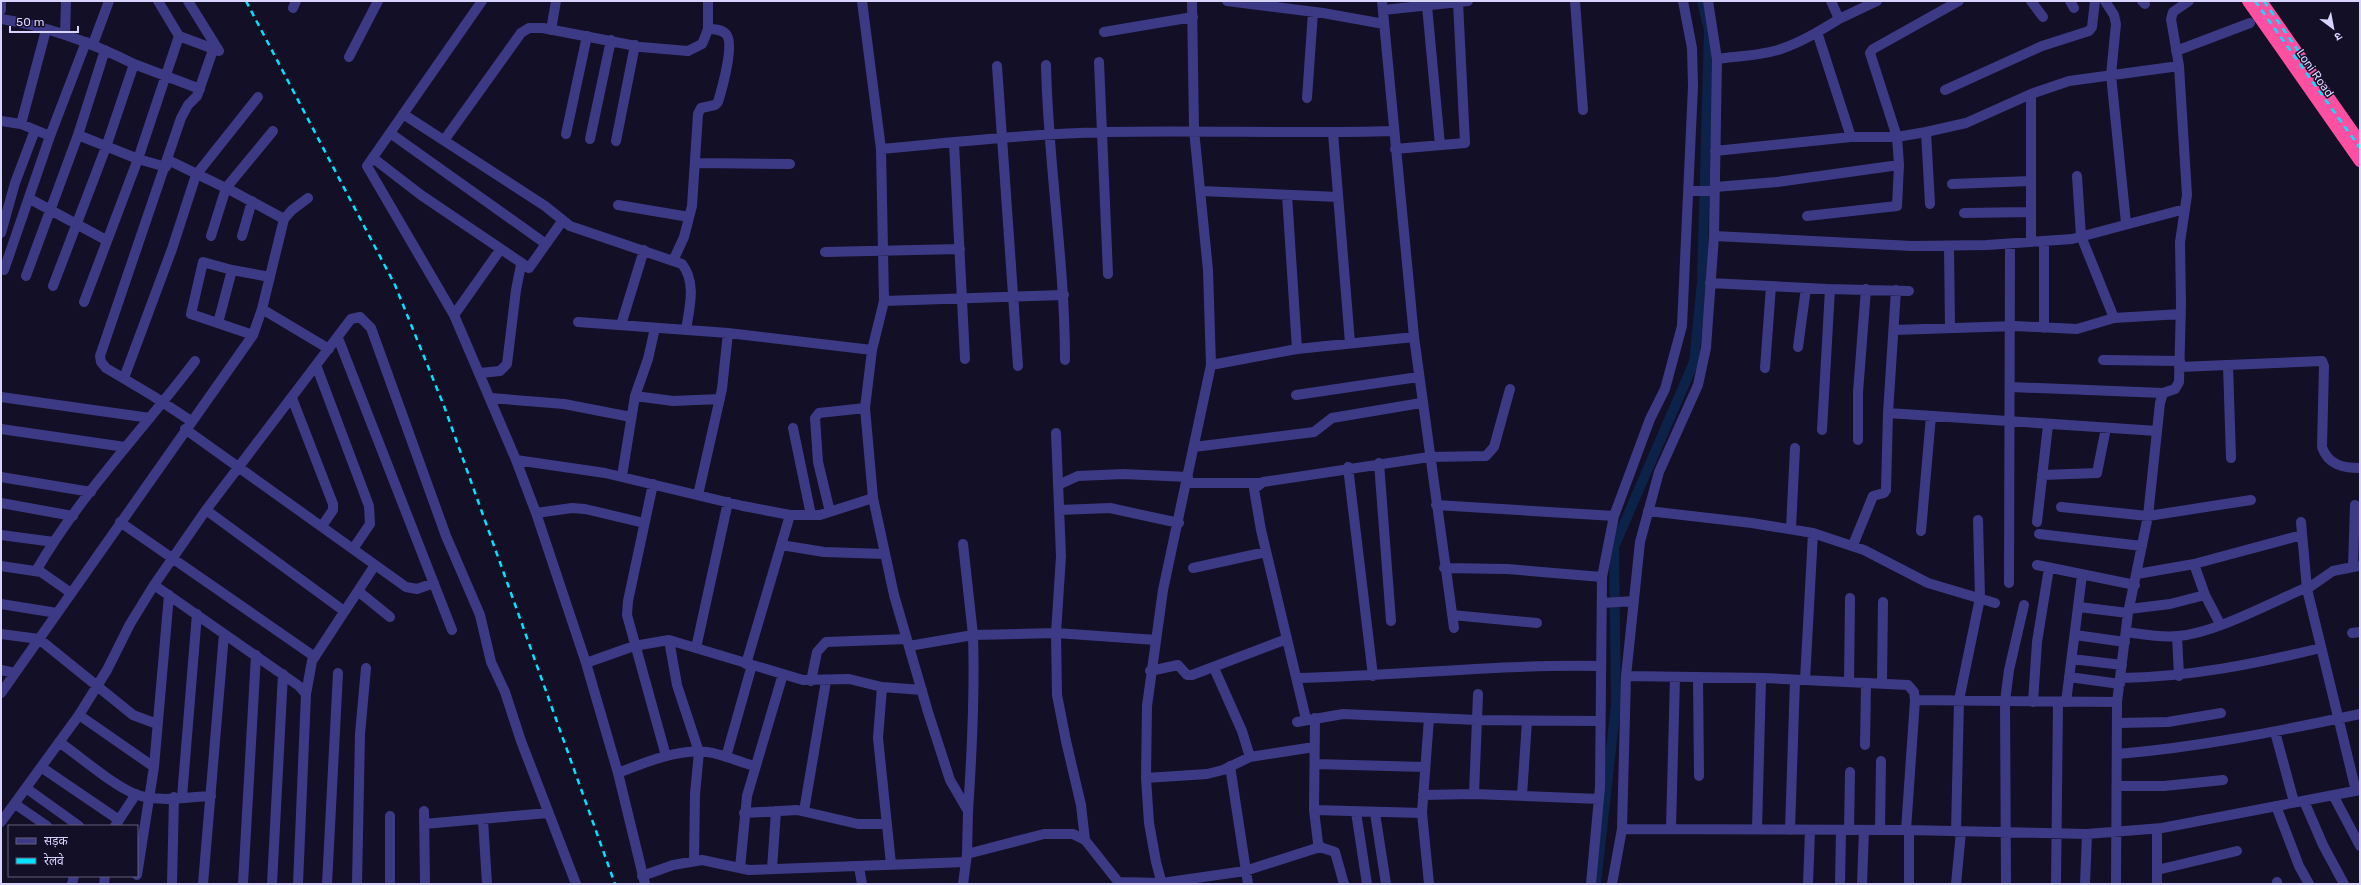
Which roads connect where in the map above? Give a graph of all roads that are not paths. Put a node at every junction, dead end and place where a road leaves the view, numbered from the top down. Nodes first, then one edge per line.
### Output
1 (1, 1) edge
2 (66, 1) edge
3 (109, 1) edge
4 (158, 1) edge
5 (188, 1) edge
6 (378, 1) edge
7 (482, 1) edge
8 (556, 1) edge
9 (708, 1) edge
10 (862, 1) edge
11 (1192, 1) edge
12 (1227, 1) edge
13 (1575, 1) edge
14 (1683, 1) edge
15 (1708, 1) edge
16 (1831, 1) edge
17 (1877, 1) edge
18 (1959, 1) edge
19 (2031, 1) edge
20 (2095, 1) edge
21 (2105, 1) edge
22 (2248, 1) edge
23 (2261, 1) edge
24 (1463, 2) edge
25 (2184, 2) edge
26 (1382, 6) edge
27 (1427, 6) junction
28 (1, 10) edge
29 (1313, 12) junction
30 (1193, 17) junction
31 (2043, 17) dead end
32 (1, 18) edge
33 (1839, 19) junction
34 (2250, 23) dead end
35 (1384, 24) junction
36 (708, 29) junction
37 (46, 30) junction
38 (551, 30) junction
39 (1104, 32) dead end
40 (1817, 32) junction
41 (65, 35) junction
42 (179, 36) junction
43 (587, 36) junction
44 (610, 40) junction
45 (90, 43) junction
46 (635, 45) junction
47 (105, 50) junction
48 (213, 50) junction
49 (2176, 50) junction
50 (349, 57) dead end
51 (1717, 59) junction
52 (1099, 62) dead end
53 (134, 64) junction
54 (997, 66) dead end
55 (1046, 66) dead end
56 (2179, 66) junction
57 (2111, 75) junction
58 (165, 76) junction
59 (200, 89) junction
60 (1945, 90) dead end
61 (2031, 94) junction
62 (258, 97) dead end
63 (1307, 98) dead end
64 (1583, 110) dead end
65 (403, 114) junction
66 (1, 121) edge
67 (21, 124) junction
68 (35, 130) junction
69 (1194, 130) junction
70 (273, 131) dead end
71 (1393, 131) junction
72 (1103, 132) junction
73 (1926, 132) junction
74 (1333, 133) junction
75 (390, 134) junction
76 (566, 134) dead end
77 (78, 135) junction
78 (1049, 135) junction
79 (50, 136) junction
80 (1851, 137) junction
81 (1897, 137) junction
82 (445, 139) junction
83 (590, 139) dead end
84 (1003, 140) junction
85 (616, 141) dead end
86 (2360, 142) edge
87 (954, 143) junction
88 (1440, 145) junction
89 (106, 147) junction
90 (881, 149) junction
91 (1395, 149) junction
92 (1715, 150) junction
93 (373, 158) junction
94 (138, 159) junction
95 (2360, 161) edge
96 (695, 163) junction
97 (167, 164) junction
98 (790, 164) dead end
99 (1899, 165) junction
100 (196, 175) junction
101 (2077, 176) dead end
102 (2030, 181) junction
103 (1952, 184) dead end
104 (226, 188) junction
105 (1709, 190) junction
106 (1201, 191) junction
107 (1689, 191) junction
108 (1287, 195) junction
109 (1338, 197) junction
110 (308, 198) dead end
111 (30, 199) junction
112 (252, 201) junction
113 (1930, 204) dead end
114 (618, 205) dead end
115 (2186, 209) junction
116 (51, 210) junction
117 (2030, 212) junction
118 (1964, 213) dead end
119 (1807, 216) dead end
120 (689, 217) junction
121 (284, 219) junction
122 (563, 220) junction
123 (2126, 223) junction
124 (78, 224) junction
125 (1, 234) edge
126 (211, 236) dead end
127 (242, 236) dead end
128 (1714, 236) junction
129 (2081, 236) junction
130 (106, 240) junction
131 (2044, 241) junction
132 (2031, 242) junction
133 (546, 244) junction
134 (2010, 244) junction
135 (1949, 247) junction
136 (960, 249) junction
137 (500, 250) junction
138 (644, 250) junction
139 (882, 251) junction
140 (825, 252) dead end
141 (673, 261) junction
142 (521, 264) junction
143 (4, 270) dead end
144 (232, 270) junction
145 (1108, 274) dead end
146 (26, 276) dead end
147 (270, 277) junction
148 (1710, 283) junction
149 (53, 286) dead end
150 (1772, 286) junction
151 (1806, 288) junction
152 (1830, 289) junction
153 (1866, 289) junction
154 (1896, 290) junction
155 (1909, 291) dead end
156 (1064, 295) junction
157 (1013, 297) junction
158 (962, 298) junction
159 (884, 301) junction
160 (84, 302) dead end
161 (262, 309) junction
162 (2181, 314) junction
163 (454, 315) junction
164 (2114, 318) junction
165 (218, 322) junction
166 (578, 322) dead end
167 (621, 325) junction
168 (2010, 326) junction
169 (655, 328) junction
170 (1950, 328) junction
171 (2044, 328) junction
172 (686, 330) junction
173 (1894, 330) junction
174 (728, 333) junction
175 (253, 335) junction
176 (338, 338) junction
177 (1414, 338) junction
178 (1350, 343) junction
179 (1798, 347) dead end
180 (329, 349) junction
181 (1297, 349) junction
182 (872, 350) junction
183 (965, 359) dead end
184 (1066, 360) dead end
185 (2103, 360) dead end
186 (195, 361) dead end
187 (2180, 364) junction
188 (2228, 364) junction
189 (316, 365) junction
190 (1211, 365) junction
191 (1018, 366) dead end
192 (1765, 368) dead end
193 (480, 373) junction
194 (1418, 376) junction
195 (124, 378) junction
196 (2010, 387) junction
197 (1510, 389) dead end
198 (2164, 393) junction
199 (1296, 395) dead end
200 (635, 396) junction
201 (1, 397) edge
202 (292, 398) junction
203 (491, 398) junction
204 (720, 399) junction
205 (163, 403) junction
206 (1421, 403) junction
207 (865, 408) junction
208 (1888, 413) junction
209 (1931, 416) junction
210 (631, 417) junction
211 (150, 418) junction
212 (2010, 422) junction
213 (188, 425) junction
214 (2048, 425) junction
215 (793, 428) dead end
216 (2106, 428) junction
217 (1, 429) edge
218 (1822, 430) dead end
219 (2157, 431) junction
220 (1056, 433) dead end
221 (1858, 440) dead end
222 (126, 447) junction
223 (1194, 447) junction
224 (1795, 448) dead end
225 (1429, 457) junction
226 (2231, 458) dead end
227 (516, 460) junction
228 (1379, 463) junction
229 (238, 466) junction
230 (1348, 468) junction
231 (2360, 468) edge
232 (2042, 475) junction
233 (622, 476) junction
234 (1, 477) edge
235 (1188, 480) junction
236 (1261, 483) junction
237 (652, 484) junction
238 (1058, 485) junction
239 (91, 492) junction
240 (698, 495) junction
241 (873, 498) junction
242 (2251, 500) dead end
243 (728, 502) junction
244 (1, 503) edge
245 (1436, 505) junction
246 (2355, 505) dead end
247 (2061, 507) dead end
248 (206, 510) junction
249 (1059, 510) junction
250 (1648, 511) junction
251 (830, 512) junction
252 (536, 513) junction
253 (790, 515) junction
254 (811, 515) junction
255 (73, 516) junction
256 (1614, 516) junction
257 (2148, 516) junction
258 (1978, 520) dead end
259 (120, 522) junction
260 (2037, 522) dead end
261 (2301, 522) dead end
262 (644, 523) junction
263 (1179, 523) junction
264 (322, 526) junction
265 (1791, 528) junction
266 (1921, 531) dead end
267 (1813, 533) junction
268 (2039, 534) dead end
269 (2302, 534) junction
270 (1, 535) edge
271 (54, 542) junction
272 (963, 544) dead end
273 (1853, 545) junction
274 (781, 546) junction
275 (2142, 546) junction
276 (353, 549) junction
277 (1266, 552) junction
278 (885, 554) junction
279 (172, 559) junction
280 (2194, 564) junction
281 (2037, 565) dead end
282 (1, 566) edge
283 (375, 566) junction
284 (2356, 567) edge
285 (1193, 568) dead end
286 (1444, 568) junction
287 (2049, 568) junction
288 (36, 571) junction
289 (2136, 574) junction
290 (2082, 575) junction
291 (1602, 577) junction
292 (434, 583) junction
293 (2009, 583) dead end
294 (154, 585) junction
295 (2135, 585) junction
296 (2307, 589) junction
297 (358, 591) junction
298 (71, 593) junction
299 (169, 595) junction
300 (2205, 595) junction
301 (1850, 598) dead end
302 (1980, 598) junction
303 (1634, 601) junction
304 (1882, 602) dead end
305 (1607, 603) junction
306 (1995, 603) dead end
307 (1, 604) edge
308 (2024, 605) dead end
309 (2079, 607) junction
310 (2129, 611) junction
311 (344, 612) junction
312 (57, 613) junction
313 (197, 614) junction
314 (1452, 615) junction
315 (390, 617) dead end
316 (1391, 621) dead end
317 (1537, 623) dead end
318 (2220, 624) junction
319 (1454, 628) dead end
320 (452, 630) dead end
321 (1056, 633) junction
322 (1, 634) edge
323 (224, 634) junction
324 (973, 635) junction
325 (2075, 635) junction
326 (2177, 636) junction
327 (2125, 637) junction
328 (1288, 638) junction
329 (39, 639) junction
330 (669, 640) junction
331 (1156, 640) junction
332 (908, 642) junction
333 (634, 646) junction
334 (696, 648) junction
335 (2321, 648) junction
336 (256, 655) junction
337 (315, 657) junction
338 (2072, 659) junction
339 (586, 663) junction
340 (749, 665) junction
341 (2122, 665) junction
342 (1600, 666) junction
343 (366, 668) dead end
344 (1214, 668) junction
345 (1, 670) edge
346 (1150, 671) junction
347 (15, 673) junction
348 (338, 673) dead end
349 (283, 674) junction
350 (783, 674) junction
351 (1373, 676) junction
352 (1626, 676) junction
353 (2179, 676) junction
354 (1675, 677) junction
355 (1698, 677) junction
356 (1297, 678) junction
357 (2070, 678) junction
358 (1761, 679) junction
359 (1800, 680) junction
360 (811, 681) junction
361 (826, 681) junction
362 (2120, 681) junction
363 (1849, 682) junction
364 (1866, 683) junction
365 (1882, 683) junction
366 (97, 686) junction
367 (882, 687) junction
368 (922, 690) junction
369 (1, 693) edge
370 (306, 694) junction
371 (1478, 694) dead end
372 (1915, 700) junction
373 (1958, 700) junction
374 (2005, 701) junction
375 (2033, 702) junction
376 (2062, 702) junction
377 (2118, 702) junction
378 (2221, 713) dead end
379 (2360, 714) edge
380 (79, 715) junction
381 (1429, 718) junction
382 (2337, 719) junction
383 (1306, 720) junction
384 (1477, 720) junction
385 (1527, 721) junction
386 (1600, 721) junction
387 (2118, 723) junction
388 (157, 724) junction
389 (2275, 732) junction
390 (59, 742) junction
391 (1865, 745) dead end
392 (1314, 747) junction
393 (699, 752) junction
394 (2118, 754) junction
395 (666, 756) junction
396 (726, 757) junction
397 (1250, 757) junction
398 (1881, 760) dead end
399 (1315, 764) junction
400 (755, 766) junction
401 (1230, 766) junction
402 (41, 767) junction
403 (154, 767) junction
404 (1425, 767) junction
405 (1850, 772) dead end
406 (618, 773) junction
407 (1699, 776) dead end
408 (1146, 778) junction
409 (2223, 780) dead end
410 (2118, 786) junction
411 (26, 788) junction
412 (2358, 790) edge
413 (136, 794) junction
414 (1474, 794) junction
415 (1423, 795) junction
416 (2333, 795) junction
417 (211, 796) junction
418 (1522, 796) junction
419 (151, 797) junction
420 (178, 797) junction
421 (1599, 799) junction
422 (2299, 802) junction
423 (15, 804) junction
424 (2276, 806) junction
425 (1314, 810) junction
426 (424, 811) dead end
427 (776, 811) junction
428 (804, 811) junction
429 (968, 811) junction
430 (1356, 812) junction
431 (548, 813) junction
432 (744, 813) junction
433 (1375, 813) junction
434 (1422, 813) junction
435 (390, 816) dead end
436 (483, 820) junction
437 (1, 822) edge
438 (117, 823) edge
439 (424, 824) junction
440 (887, 824) junction
441 (46, 825) edge
442 (78, 825) edge
443 (1671, 828) junction
444 (1622, 829) junction
445 (1757, 829) junction
446 (2157, 829) junction
447 (1790, 830) junction
448 (1845, 830) junction
449 (1864, 830) junction
450 (1880, 830) junction
451 (1908, 830) junction
452 (1810, 831) junction
453 (1958, 832) junction
454 (2005, 832) junction
455 (2117, 832) junction
456 (2057, 834) junction
457 (2087, 834) junction
458 (1085, 840) junction
459 (2360, 846) edge
460 (1320, 847) junction
461 (2237, 851) dead end
462 (966, 858) junction
463 (694, 861) junction
464 (892, 864) junction
465 (859, 867) junction
466 (740, 868) junction
467 (772, 869) junction
468 (138, 870) edge
469 (2157, 870) junction
470 (1245, 871) junction
471 (644, 880) edge
472 (1120, 883) edge
473 (1162, 883) edge
474 (172, 884) edge
475 (203, 884) edge
476 (243, 884) edge
477 (272, 884) edge
478 (298, 884) edge
479 (327, 884) edge
480 (357, 884) edge
481 (390, 884) edge
482 (425, 884) edge
483 (488, 884) edge
484 (576, 884) edge
485 (862, 884) edge
486 (963, 884) edge
487 (1248, 884) edge
488 (1344, 884) edge
489 (1367, 884) edge
490 (1386, 884) edge
491 (1429, 884) edge
492 (1591, 884) edge
493 (1612, 884) edge
494 (1808, 884) edge
495 (1840, 884) edge
496 (1862, 884) edge
497 (1909, 884) edge
498 (1956, 884) edge
499 (2006, 884) edge
500 (2056, 884) edge
501 (2085, 884) edge
502 (2116, 884) edge
503 (2157, 884) edge
504 (2308, 884) edge
505 (2344, 884) edge

1 - 28 street
2 - 41 street
3 - 45 street
4 - 42 street
5 - 48 street
6 - 50 street
7 - 65 street
8 - 38 street
9 - 36 street
10 - 90 street
11 - 30 street
12 - 29 street
13 - 64 street
14 - 107 street
15 - 51 street
16 - 33 street
17 - 33 street
18 - 81 street
19 - 31 street
20 - 60 street
21 - 57 street
22 - 95 highway, Loni Road
23 - 86 highway, Loni Road
24 - 27 street
24 - 88 street
25 - 49 street
26 - 27 street
26 - 35 street
27 - 88 street
29 - 35 street
29 - 63 street
30 - 39 street
30 - 69 street
32 - 37 street
33 - 40 street
34 - 49 street
35 - 71 street
36 - 46 street
36 - 96 street
37 - 41 street
37 - 67 street
38 - 43 street
38 - 82 street
40 - 51 street
40 - 80 street
41 - 45 street
42 - 48 street
42 - 58 street
43 - 44 street
43 - 76 street
44 - 46 street
44 - 83 street
45 - 47 street
45 - 79 street
46 - 85 street
47 - 53 street
47 - 77 street
48 - 59 street
49 - 56 street
51 - 92 street
52 - 72 street
53 - 58 street
53 - 89 street
54 - 84 street
55 - 78 street
56 - 57 street
56 - 115 street
57 - 61 street
57 - 123 street
58 - 59 street
58 - 94 street
59 - 97 street
61 - 73 street
61 - 102 street
62 - 100 street
65 - 75 street
65 - 82 street
66 - 67 street
67 - 68 street
68 - 79 street
68 - 125 street
69 - 72 street
69 - 74 street
69 - 106 street
70 - 104 street
71 - 74 street
71 - 91 street
72 - 78 street
72 - 145 street
73 - 81 street
73 - 113 street
74 - 109 street
75 - 93 street
75 - 133 street
77 - 89 street
77 - 116 street
78 - 84 street
78 - 156 street
79 - 111 street
80 - 81 street
80 - 92 street
81 - 99 street
82 - 122 street
84 - 87 street
84 - 157 street
87 - 90 street
87 - 136 street
88 - 91 street
89 - 94 street
89 - 124 street
90 - 139 street
91 - 177 street
92 - 105 street
93 - 137 street
93 - 163 street
94 - 97 street
94 - 130 street
96 - 98 street
96 - 120 street
97 - 100 street
97 - 195 street
99 - 105 street
99 - 119 street
100 - 104 street
100 - 195 street
101 - 129 street
102 - 103 street
102 - 117 street
104 - 112 street
104 - 126 street
105 - 107 street
105 - 128 street
106 - 108 street
106 - 190 street
107 - 256 street
108 - 109 street
108 - 181 street
109 - 178 street
110 - 121 street
111 - 116 street
111 - 143 street
112 - 121 street
112 - 127 street
114 - 120 street
115 - 123 street
115 - 162 street
116 - 124 street
116 - 146 street
117 - 118 street
117 - 132 street
120 - 141 street
121 - 147 street
122 - 133 street
122 - 138 street
123 - 129 street
124 - 130 street
124 - 149 street
128 - 135 street
128 - 148 street
129 - 131 street
129 - 164 street
130 - 160 street
131 - 132 street
131 - 171 street
132 - 134 street
133 - 142 street
134 - 135 street
134 - 168 street
135 - 170 street
136 - 139 street
136 - 158 street
137 - 142 street
137 - 163 street
138 - 141 street
138 - 167 street
139 - 140 street
139 - 159 street
141 - 172 street
142 - 193 street
144 - 147 street
144 - 165 street
144 - 165 street
147 - 161 street
148 - 150 street
148 - 250 street
150 - 151 street
150 - 192 street
151 - 152 street
151 - 179 street
152 - 153 street
152 - 218 street
153 - 154 street
153 - 221 street
154 - 155 street
154 - 173 street
156 - 157 street
156 - 184 street
157 - 158 street
157 - 191 street
158 - 159 street
158 - 183 street
159 - 182 street
161 - 175 street
161 - 180 street
162 - 164 street
162 - 187 street
163 - 193 street
164 - 171 street
165 - 175 street
166 - 167 street
167 - 169 street
168 - 170 street
168 - 171 street
168 - 196 street
169 - 172 street
169 - 200 street
170 - 173 street
172 - 174 street
173 - 208 street
174 - 182 street
174 - 204 street
175 - 213 street
176 - 180 street
176 - 292 street
176 - 431 street
177 - 178 street
177 - 194 street
178 - 181 street
180 - 189 street
181 - 190 street
182 - 207 street
185 - 187 street
186 - 205 street
187 - 188 street
187 - 198 street
188 - 226 street
188 - 231 street
189 - 202 street
189 - 276 street
190 - 223 street
193 - 203 street
194 - 199 street
194 - 206 street
195 - 205 street
196 - 198 street
196 - 212 street
197 - 225 street
198 - 219 street
200 - 204 street
200 - 210 street
201 - 211 street
202 - 229 street
202 - 264 street
203 - 210 street
203 - 227 street
204 - 240 street
205 - 211 street
205 - 213 street
206 - 223 street
206 - 225 street
207 - 241 street
207 - 251 street
208 - 209 street
208 - 273 street
209 - 212 street
209 - 266 street
210 - 233 street
211 - 222 street
212 - 214 street
212 - 293 street
213 - 229 street
213 - 259 street
214 - 216 street
214 - 232 street
215 - 254 street
216 - 219 street
216 - 232 street
217 - 222 street
219 - 257 street
220 - 238 street
222 - 239 street
223 - 235 street
224 - 265 street
225 - 228 street
225 - 245 street
227 - 233 street
227 - 252 street
228 - 230 street
228 - 316 street
229 - 248 street
229 - 264 street
230 - 236 street
230 - 351 street
232 - 260 street
233 - 237 street
234 - 239 street
235 - 236 street
235 - 238 street
235 - 263 street
236 - 277 street
237 - 240 street
237 - 262 street
238 - 249 street
239 - 255 street
240 - 243 street
241 - 251 street
241 - 278 street
242 - 257 street
243 - 253 street
243 - 334 street
244 - 255 street
245 - 256 street
245 - 286 street
246 - 284 street
247 - 257 street
248 - 279 street
248 - 311 street
249 - 263 street
249 - 321 street
250 - 265 street
250 - 303 street
251 - 254 street
252 - 262 street
252 - 339 street
253 - 254 street
253 - 274 street
255 - 271 street
256 - 291 street
257 - 275 street
258 - 302 street
259 - 279 street
259 - 298 street
261 - 269 street
262 - 333 street
263 - 331 street
264 - 276 street
265 - 267 street
267 - 273 street
267 - 359 street
268 - 275 street
269 - 280 street
269 - 296 street
270 - 271 street
271 - 288 street
272 - 324 street
273 - 302 street
274 - 278 street
274 - 340 street
275 - 289 street
276 - 283 street
277 - 285 street
277 - 328 street
278 - 332 street
279 - 294 street
279 - 337 street
280 - 289 street
280 - 300 street
281 - 287 street
282 - 288 street
283 - 292 street
283 - 297 street
284 - 296 street
286 - 291 street
286 - 314 street
287 - 290 street
287 - 375 street
288 - 298 street
289 - 295 street
290 - 295 street
290 - 309 street
291 - 305 street
292 - 320 street
294 - 299 street
294 - 366 street
295 - 310 street
296 - 318 street
296 - 335 street
297 - 311 street
297 - 315 street
298 - 312 street
299 - 313 street
299 - 388 street
300 - 310 street
300 - 318 street
301 - 363 street
302 - 306 street
302 - 373 street
303 - 305 street
303 - 352 street
304 - 365 street
305 - 342 street
307 - 312 street
308 - 374 street
309 - 310 street
309 - 325 street
310 - 327 street
311 - 337 street
312 - 329 street
313 - 323 street
313 - 420 street
314 - 317 street
314 - 319 street
318 - 326 street
321 - 324 street
321 - 331 street
321 - 458 street
322 - 329 street
323 - 336 street
323 - 417 street
324 - 332 street
324 - 429 street
325 - 327 street
325 - 338 street
326 - 327 street
326 - 353 street
327 - 341 street
328 - 344 street
328 - 356 street
329 - 347 street
329 - 366 street
330 - 333 street
330 - 334 street
330 - 393 street
331 - 346 street
332 - 360 street
332 - 368 street
333 - 339 street
333 - 395 street
334 - 340 street
335 - 353 street
335 - 382 street
336 - 349 street
336 - 476 street
337 - 370 street
338 - 341 street
338 - 357 street
339 - 406 street
340 - 350 street
340 - 396 street
341 - 362 street
342 - 351 street
342 - 386 street
343 - 480 street
344 - 346 street
344 - 397 street
345 - 347 street
346 - 408 street
347 - 369 street
348 - 479 street
349 - 370 street
349 - 477 street
350 - 360 street
350 - 400 street
351 - 356 street
352 - 354 street
352 - 444 street
353 - 362 street
354 - 355 street
354 - 443 street
355 - 358 street
355 - 407 street
356 - 383 street
357 - 362 street
357 - 376 street
358 - 359 street
358 - 445 street
359 - 363 street
359 - 447 street
360 - 361 street
361 - 367 street
361 - 428 street
362 - 377 street
363 - 364 street
364 - 365 street
364 - 391 street
365 - 372 street
366 - 380 street
366 - 388 street
367 - 368 street
367 - 440 street
368 - 429 street
370 - 478 street
371 - 384 street
372 - 373 street
372 - 451 street
373 - 374 street
373 - 453 street
374 - 375 street
374 - 454 street
375 - 376 street
376 - 377 street
376 - 456 street
377 - 387 street
378 - 387 street
379 - 382 street
380 - 390 street
380 - 403 street
381 - 383 street
381 - 384 street
381 - 404 street
382 - 389 street
382 - 412 street
383 - 392 street
384 - 385 street
384 - 414 street
385 - 386 street
385 - 418 street
386 - 421 street
387 - 394 street
388 - 403 street
389 - 394 street
389 - 422 street
390 - 402 street
390 - 413 street
392 - 397 street
392 - 399 street
393 - 395 street
393 - 396 street
393 - 463 street
394 - 410 street
395 - 406 street
396 - 400 street
397 - 401 street
398 - 450 street
399 - 404 street
399 - 425 street
400 - 432 street
401 - 408 street
401 - 470 street
402 - 411 street
402 - 438 street
403 - 419 street
404 - 415 street
405 - 448 street
406 - 471 street
408 - 473 street
409 - 410 street
410 - 455 street
411 - 423 street
411 - 442 street
412 - 416 street
413 - 419 street
413 - 438 street
414 - 415 street
414 - 418 street
415 - 434 street
416 - 422 street
416 - 459 street
417 - 420 street
417 - 475 street
418 - 421 street
419 - 420 street
419 - 468 street
420 - 474 street
421 - 492 street
422 - 424 street
422 - 505 street
423 - 437 street
423 - 441 street
424 - 446 street
424 - 504 street
425 - 430 street
425 - 460 street
426 - 439 street
427 - 428 street
427 - 432 street
427 - 467 street
428 - 440 street
429 - 462 street
430 - 433 street
430 - 489 street
431 - 436 street
431 - 484 street
432 - 466 street
433 - 434 street
433 - 490 street
434 - 491 street
435 - 481 street
436 - 439 street
436 - 483 street
439 - 482 street
440 - 464 street
443 - 444 street
443 - 445 street
444 - 493 street
445 - 447 street
446 - 455 street
446 - 469 street
447 - 452 street
448 - 449 street
448 - 452 street
448 - 495 street
449 - 450 street
449 - 496 street
450 - 451 street
451 - 453 street
451 - 497 street
452 - 494 street
453 - 454 street
453 - 498 street
454 - 456 street
454 - 499 street
455 - 457 street
455 - 502 street
456 - 457 street
456 - 500 street
457 - 501 street
458 - 462 street
458 - 472 street
460 - 470 street
460 - 488 street
461 - 469 street
462 - 464 street
462 - 486 street
463 - 466 street
463 - 471 street
464 - 465 street
465 - 467 street
465 - 485 street
466 - 467 street
469 - 503 street
470 - 473 street
470 - 487 street
472 - 473 street

